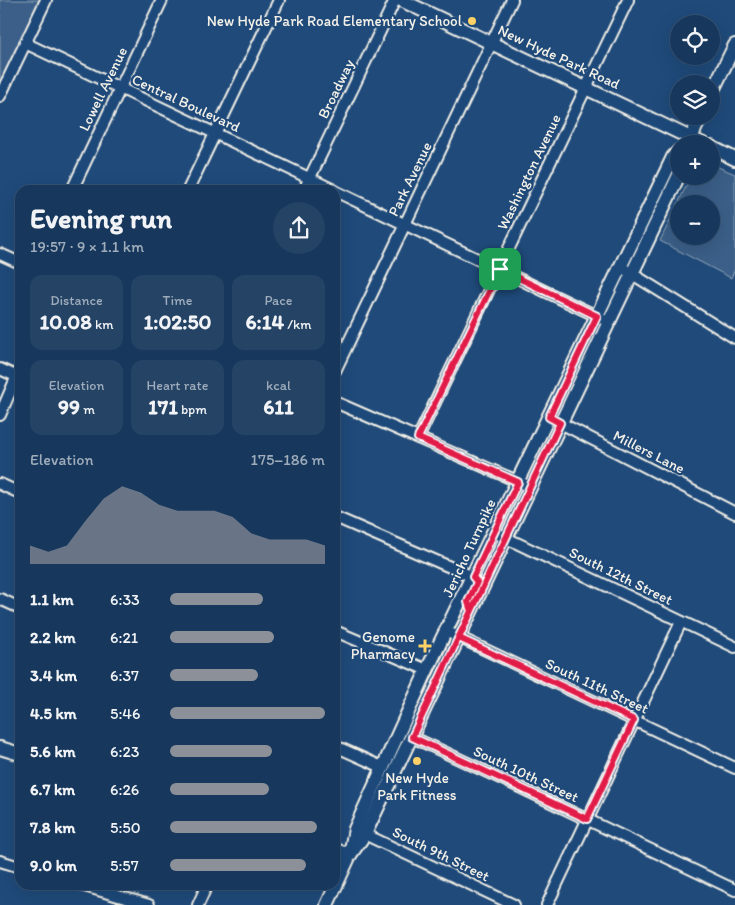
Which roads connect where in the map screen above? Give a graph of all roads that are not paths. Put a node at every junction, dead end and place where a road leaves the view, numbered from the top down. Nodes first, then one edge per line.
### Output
1 (46, 0) edge
2 (162, 0) edge
3 (279, 0) edge
4 (395, 0) edge
5 (401, 0) edge
6 (512, 0) edge
7 (628, 0) edge
8 (25, 43) junction
9 (491, 43) junction
10 (735, 45) edge
11 (720, 76) edge
12 (120, 88) junction
13 (586, 88) junction
14 (0, 96) edge
15 (215, 134) junction
16 (675, 135) edge
17 (720, 152) edge
18 (735, 159) edge
19 (670, 164) edge
20 (310, 179) junction
21 (74, 185) edge
22 (190, 185) edge
23 (307, 185) edge
24 (323, 185) edge
25 (673, 185) edge
26 (340, 193) edge
27 (405, 224) junction
28 (0, 254) edge
29 (15, 261) edge
30 (500, 269) junction
31 (626, 270) junction
32 (603, 319) junction
33 (735, 338) edge
34 (340, 360) edge
35 (0, 369) edge
36 (15, 374) edge
37 (15, 383) edge
38 (340, 404) edge
39 (0, 415) edge
40 (554, 420) junction
41 (418, 438) junction
42 (0, 484) edge
43 (524, 484) junction
44 (15, 491) edge
45 (735, 513) edge
46 (340, 519) edge
47 (500, 535) junction
48 (473, 577) junction
49 (0, 599) edge
50 (15, 606) edge
51 (471, 611) junction
52 (681, 622) junction
53 (447, 632) junction
54 (340, 633) edge
55 (459, 638) junction
56 (735, 647) edge
57 (427, 670) junction
58 (634, 720) junction
59 (412, 737) junction
60 (0, 748) edge
61 (340, 748) edge
62 (15, 752) edge
63 (382, 767) junction
64 (735, 768) edge
65 (587, 819) junction
66 (360, 831) junction
67 (340, 852) edge
68 (350, 855) junction
69 (0, 861) edge
70 (15, 866) edge
71 (340, 876) edge
72 (98, 890) edge
73 (205, 890) edge
74 (333, 890) edge
75 (735, 890) edge
76 (149, 905) edge
77 (198, 905) edge
78 (326, 905) edge
79 (514, 905) edge
80 (547, 905) edge

1 - 8 street
2 - 12 street, Lowell Avenue
3 - 15 street
4 - 20 street, Broadway
5 - 9 main road, New Hyde Park Road
6 - 9 street, Park Avenue
7 - 13 street, Washington Avenue
8 - 12 street, Central Boulevard
8 - 14 street
9 - 13 main road, New Hyde Park Road
9 - 27 street, Park Avenue
10 - 11 main road
12 - 15 street, Central Boulevard
12 - 21 street, Lowell Avenue
13 - 16 main road, New Hyde Park Road
13 - 30 street, Washington Avenue
15 - 20 street, Central Boulevard
15 - 22 street
17 - 18 main road
19 - 31 main road, Jericho Turnpike
20 - 23 street, Broadway
20 - 24 street, Central Boulevard
25 - 31 main road, Jericho Turnpike
26 - 27 street, Central Boulevard
27 - 30 street, Central Boulevard
27 - 34 street, Park Avenue
28 - 29 street
30 - 32 street, Central Boulevard
30 - 41 street, Washington Avenue
31 - 32 main road, Jericho Turnpike
31 - 33 street
32 - 40 main road, Jericho Turnpike
35 - 36 street
37 - 39 street
38 - 41 street
40 - 43 main road, Jericho Turnpike
40 - 45 street, Millers Lane
41 - 43 street
42 - 44 street
43 - 47 main road, Jericho Turnpike
46 - 48 street
47 - 48 main road, Jericho Turnpike
47 - 51 main road, Jericho Turnpike
47 - 52 street, South 12th Street
48 - 51 main road
48 - 53 main road, Jericho Turnpike
49 - 50 street
51 - 55 main road, Jericho Turnpike
52 - 56 street, South 12th Street
52 - 58 street
53 - 55 street, South 11th Street
53 - 57 main road, Jericho Turnpike
54 - 57 street
55 - 58 street, South 11th Street
55 - 59 main road, Jericho Turnpike
57 - 63 main road, Jericho Turnpike
58 - 64 street, South 11th Street
58 - 65 street
59 - 65 street, South 10th Street
59 - 66 main road, Jericho Turnpike
60 - 62 main road
61 - 63 street
63 - 66 main road, Jericho Turnpike
65 - 75 street, South 10th Street
65 - 80 street
66 - 68 main road, Jericho Turnpike
66 - 79 street, South 9th Street
67 - 68 main road
68 - 71 main road, Jericho Turnpike
69 - 70 street
72 - 76 street
73 - 77 street
74 - 78 main road, Jericho Turnpike

